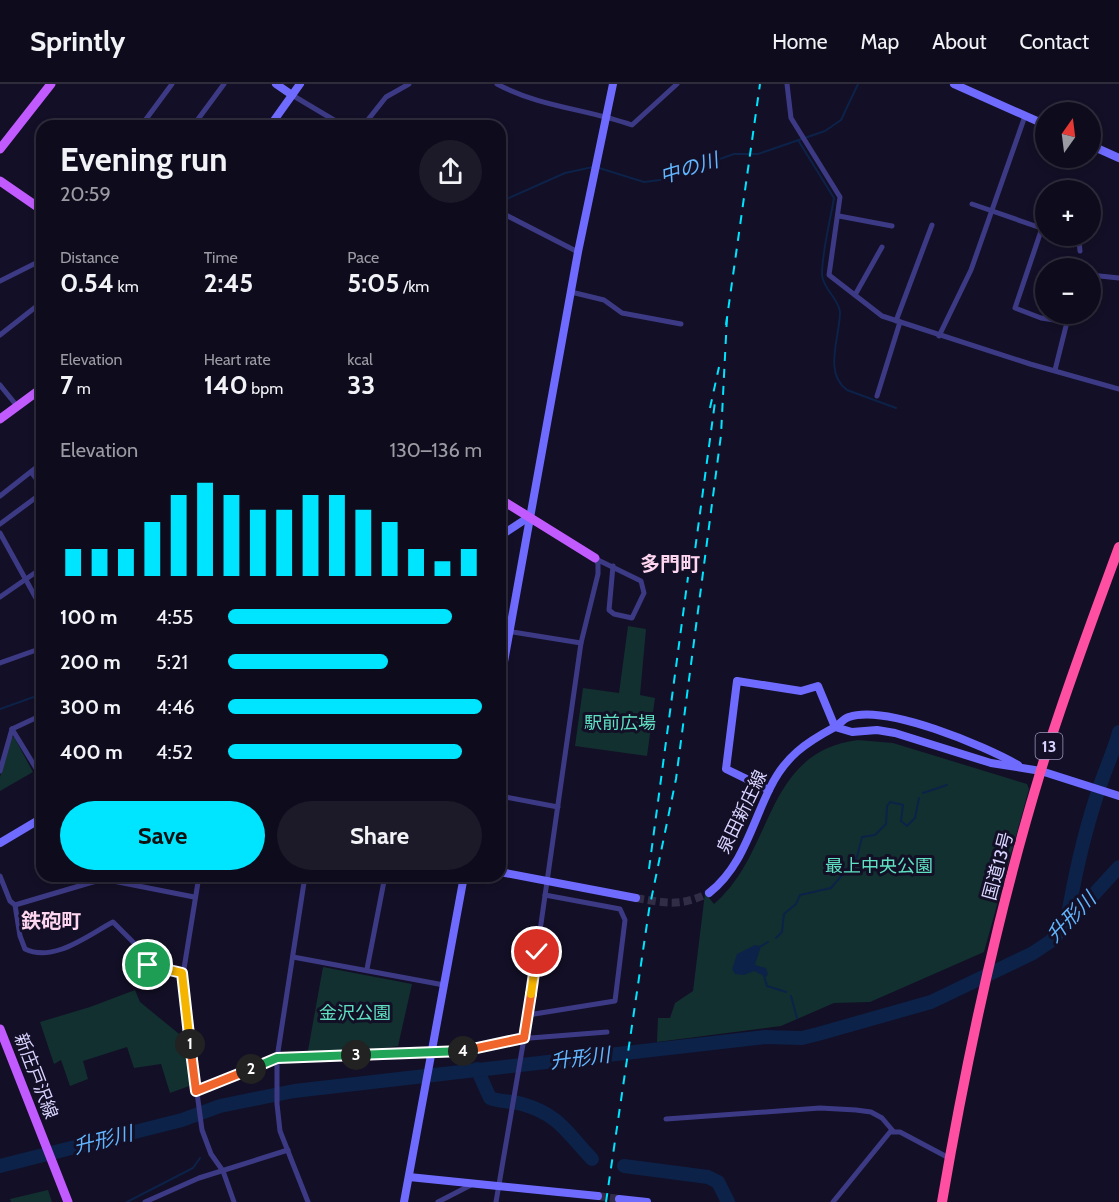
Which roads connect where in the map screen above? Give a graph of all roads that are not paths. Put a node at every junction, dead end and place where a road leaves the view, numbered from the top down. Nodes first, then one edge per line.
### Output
1 (51, 84) edge
2 (172, 84) edge
3 (224, 84) edge
4 (276, 84) edge
5 (300, 84) edge
6 (409, 84) edge
7 (497, 84) edge
8 (613, 84) edge
9 (677, 84) edge
10 (787, 84) edge
11 (954, 84) edge
12 (292, 96) junction
13 (606, 115) junction
14 (1025, 116) junction
15 (145, 120) edge
16 (197, 120) edge
17 (274, 120) edge
18 (334, 120) edge
19 (368, 120) edge
20 (1035, 120) edge
21 (0, 149) edge
22 (1101, 150) edge
23 (1119, 158) edge
24 (0, 181) edge
25 (972, 204) dead end
26 (36, 206) edge
27 (992, 211) junction
28 (506, 215) edge
29 (839, 216) junction
30 (932, 225) dead end
31 (892, 226) dead end
32 (1035, 226) edge
33 (1038, 246) edge
34 (1080, 246) edge
35 (882, 247) dead end
36 (1080, 251) dead end
37 (578, 252) junction
38 (36, 263) edge
39 (1101, 276) edge
40 (1119, 278) edge
41 (0, 281) edge
42 (571, 292) junction
43 (855, 295) junction
44 (36, 307) edge
45 (1035, 316) edge
46 (898, 321) junction
47 (681, 324) dead end
48 (1067, 324) edge
49 (0, 335) edge
50 (939, 336) junction
51 (1055, 370) junction
52 (0, 385) edge
53 (1119, 389) edge
54 (36, 392) edge
55 (877, 396) dead end
56 (17, 406) junction
57 (0, 419) edge
58 (36, 467) edge
59 (31, 471) junction
60 (36, 478) edge
61 (0, 496) edge
62 (36, 497) edge
63 (506, 503) edge
64 (529, 517) junction
65 (0, 524) edge
66 (506, 532) edge
67 (0, 533) edge
68 (1119, 547) edge
69 (595, 558) junction
70 (613, 566) junction
71 (36, 573) edge
72 (27, 580) junction
73 (0, 597) edge
74 (36, 597) edge
75 (506, 621) edge
76 (506, 630) edge
77 (582, 643) junction
78 (36, 650) edge
79 (0, 663) edge
80 (36, 719) edge
81 (835, 727) junction
82 (12, 729) junction
83 (1018, 765) junction
84 (36, 768) edge
85 (0, 771) edge
86 (1041, 771) junction
87 (769, 790) junction
88 (1117, 796) edge
89 (506, 797) edge
90 (558, 807) junction
91 (36, 822) edge
92 (0, 843) edge
93 (506, 873) edge
94 (0, 876) edge
95 (547, 880) junction
96 (90, 882) edge
97 (121, 882) edge
98 (198, 882) edge
99 (304, 882) edge
100 (384, 882) edge
101 (463, 882) edge
102 (709, 893) tunnel mouth
103 (545, 895) junction
104 (194, 897) junction
105 (636, 898) tunnel mouth
106 (15, 906) junction
107 (293, 957) junction
108 (367, 969) junction
109 (182, 973) junction
110 (445, 985) junction
111 (528, 1015) junction
112 (0, 1029) edge
113 (607, 1032) dead end
114 (524, 1038) junction
115 (433, 1052) junction
116 (277, 1061) junction
117 (196, 1091) junction
118 (666, 1119) dead end
119 (893, 1131) junction
120 (288, 1150) junction
121 (949, 1158) junction
122 (223, 1171) junction
123 (409, 1177) junction
124 (476, 1182) junction
125 (500, 1184) junction
126 (598, 1196) dead end
127 (587, 1199) edge
128 (619, 1199) dead end
129 (68, 1202) edge
130 (146, 1202) edge
131 (234, 1202) edge
132 (308, 1202) edge
133 (404, 1202) edge
134 (438, 1202) edge
135 (496, 1202) edge
136 (647, 1202) edge
137 (833, 1202) edge
138 (942, 1202) edge

1 - 21 main road
2 - 15 street
3 - 16 street
4 - 12 street
5 - 12 street
6 - 19 street
7 - 13 street
8 - 13 street
9 - 13 street
10 - 29 street
11 - 14 street
12 - 17 street
12 - 18 street
13 - 37 street
14 - 20 street
14 - 27 street
22 - 23 street
24 - 26 main road
25 - 27 street
27 - 32 street
27 - 50 street
28 - 37 street
29 - 31 street
29 - 43 street
30 - 46 street
33 - 45 street
34 - 36 street
35 - 43 street
37 - 42 street
38 - 41 street
39 - 40 street
42 - 47 street
42 - 64 street
43 - 46 street
44 - 49 street
46 - 50 street
46 - 55 street
48 - 51 street
50 - 51 street
51 - 53 street
52 - 56 street
54 - 56 main road
56 - 57 main road
58 - 59 street
59 - 60 street
59 - 61 street
62 - 65 street
63 - 64 main road
64 - 66 street
64 - 69 main road
64 - 75 street
67 - 72 street
68 - 86 highway, 国道13号 / 13
69 - 70 street
69 - 77 street
70 - 70 street
71 - 72 street
72 - 73 street
72 - 74 street
76 - 77 street
77 - 90 street
78 - 79 street
80 - 82 street
81 - 83 street, 泉田新庄線
81 - 83 street, 泉田新庄線
81 - 87 street, 泉田新庄線
81 - 87 street
82 - 84 street
82 - 85 street
83 - 86 street, 泉田新庄線
86 - 88 street, 泉田新庄線
86 - 121 highway, 国道13号 / 13
87 - 102 street, 泉田新庄線
89 - 90 street
90 - 95 street
91 - 92 street
93 - 95 street
94 - 106 street
95 - 103 street
95 - 105 street
96 - 106 street
97 - 104 street
98 - 104 street
99 - 107 street
100 - 108 street
101 - 110 street
103 - 111 street
103 - 111 street
104 - 109 street
106 - 109 street
107 - 108 street
107 - 116 street
108 - 110 street
109 - 117 street
110 - 115 street
111 - 114 street
112 - 129 main road, 新庄戸沢線
113 - 114 street
114 - 115 street
114 - 125 street
115 - 116 street
115 - 123 street
116 - 117 street
116 - 120 street
117 - 122 street
118 - 119 street
119 - 121 street
119 - 137 street
120 - 122 street
120 - 132 street
121 - 138 highway, 国道13号 / 13
122 - 130 street
122 - 131 street
123 - 124 street
123 - 133 street
124 - 125 street
124 - 134 street
125 - 127 street
125 - 135 street
126 - 127 street
128 - 136 street

